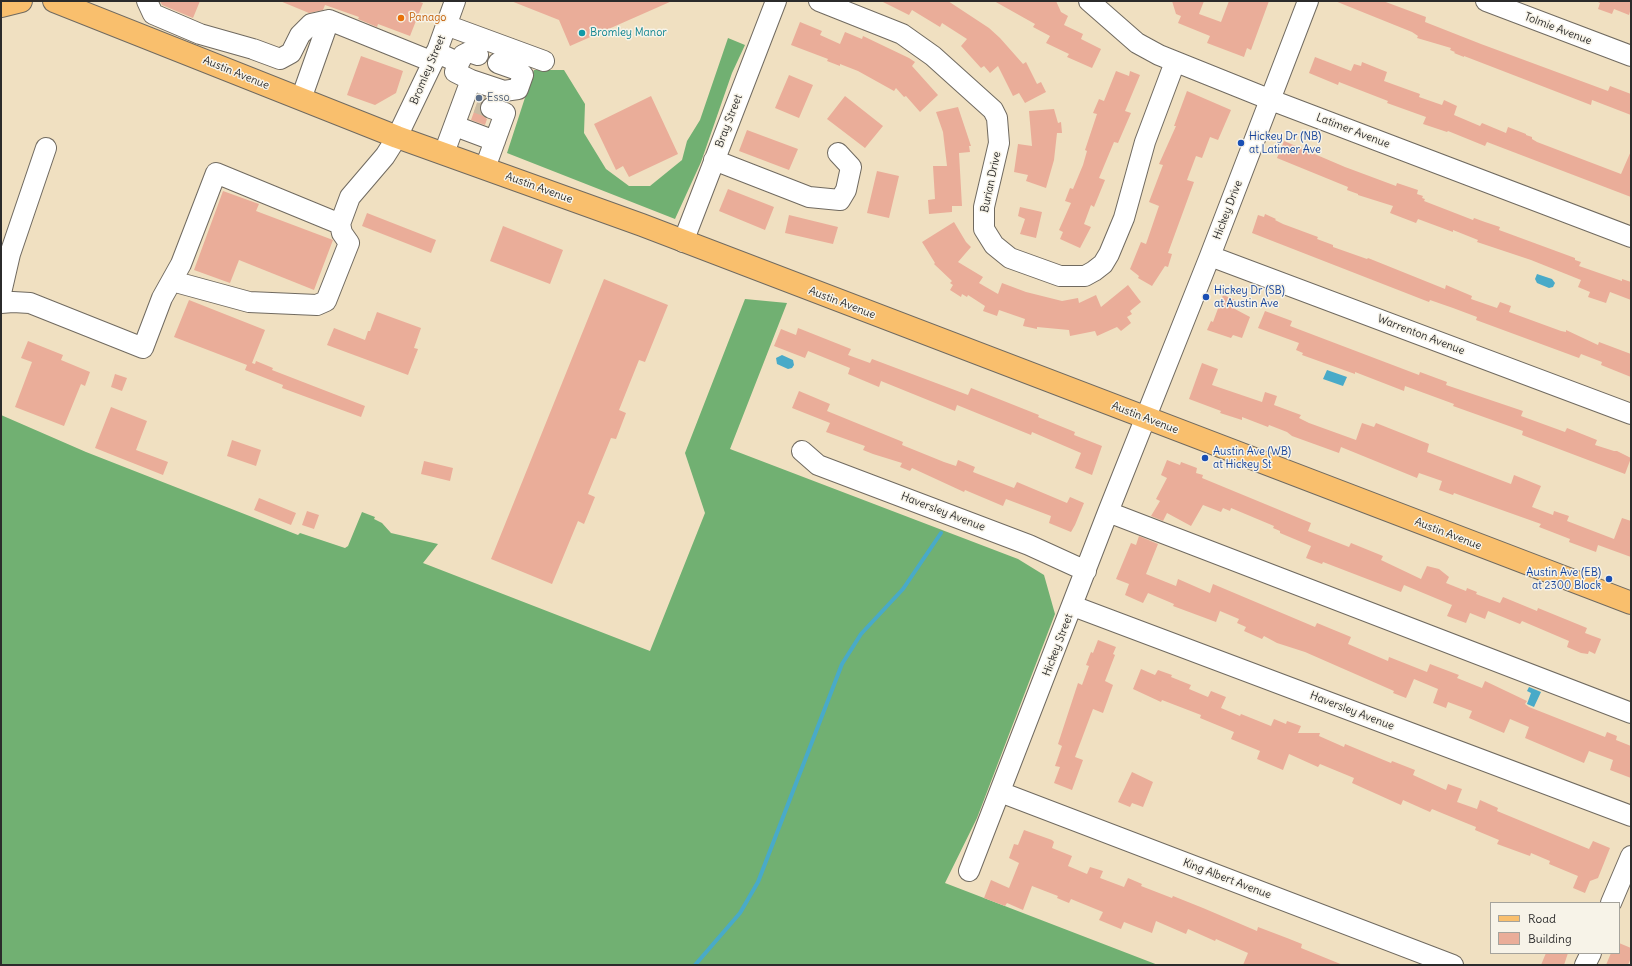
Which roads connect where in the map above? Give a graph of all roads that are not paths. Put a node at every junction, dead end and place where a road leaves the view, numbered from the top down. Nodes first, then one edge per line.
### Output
1 (20, 1) edge
2 (54, 1) edge
3 (147, 1) edge
4 (455, 1) edge
5 (776, 1) edge
6 (819, 1) edge
7 (1089, 1) edge
8 (1308, 1) edge
9 (1486, 1) edge
10 (1, 6) edge
11 (329, 20) junction
12 (446, 25) junction
13 (478, 55) dead end
14 (1631, 56) edge
15 (434, 57) junction
16 (544, 61) dead end
17 (459, 62) junction
18 (1175, 62) junction
19 (506, 66) dead end
20 (301, 99) junction
21 (1271, 100) junction
22 (477, 113) junction
23 (397, 137) junction
24 (46, 148) dead end
25 (838, 153) dead end
26 (444, 154) junction
27 (714, 160) junction
28 (485, 168) junction
29 (340, 224) junction
30 (1631, 236) edge
31 (683, 242) junction
32 (1210, 256) junction
33 (172, 281) junction
34 (1, 293) edge
35 (1, 299) edge
36 (1, 303) edge
37 (1631, 414) edge
38 (1146, 419) junction
39 (802, 451) dead end
40 (1108, 512) junction
41 (1086, 571) junction
42 (1631, 604) edge
43 (1073, 606) junction
44 (1631, 713) edge
45 (1000, 792) junction
46 (1631, 816) edge
47 (1631, 856) edge
48 (969, 871) dead end
49 (1611, 902) edge
50 (1590, 954) edge
51 (1454, 965) edge
52 (1586, 965) edge

1 - 10 main road
2 - 20 main road, Austin Avenue
3 - 11 street
4 - 12 street, Bromley Street
5 - 27 street, Bray Street
6 - 18 street, Burian Drive
7 - 18 street, Latimer Avenue
8 - 21 street, Hickey Drive
9 - 14 street, Tolmie Avenue
11 - 15 street
11 - 20 street
12 - 15 street, Bromley Street
12 - 16 street
13 - 17 street
15 - 17 street
15 - 23 street, Bromley Street
17 - 22 street
18 - 21 street, Latimer Avenue
19 - 22 street
20 - 23 main road, Austin Avenue
21 - 30 street, Latimer Avenue
21 - 32 street, Hickey Drive
22 - 26 street
22 - 28 street
23 - 26 main road, Austin Avenue
23 - 29 street, Bromley Street
24 - 34 street
25 - 27 street
26 - 28 main road, Austin Avenue
27 - 31 street, Bray Street
28 - 31 main road, Austin Avenue
29 - 33 street
29 - 33 street
31 - 38 main road, Austin Avenue
32 - 37 street, Warrenton Avenue
32 - 38 street, Hickey Drive
33 - 36 street
35 - 36 street
38 - 40 street, Hickey Street
38 - 42 main road, Austin Avenue
39 - 41 street, Haversley Avenue
40 - 41 street, Hickey Street
40 - 44 street
41 - 43 street, Hickey Street
43 - 45 street, Hickey Street
43 - 46 street, Haversley Avenue
45 - 48 street, Hickey Street
45 - 51 street, King Albert Avenue
47 - 49 street
50 - 52 street

